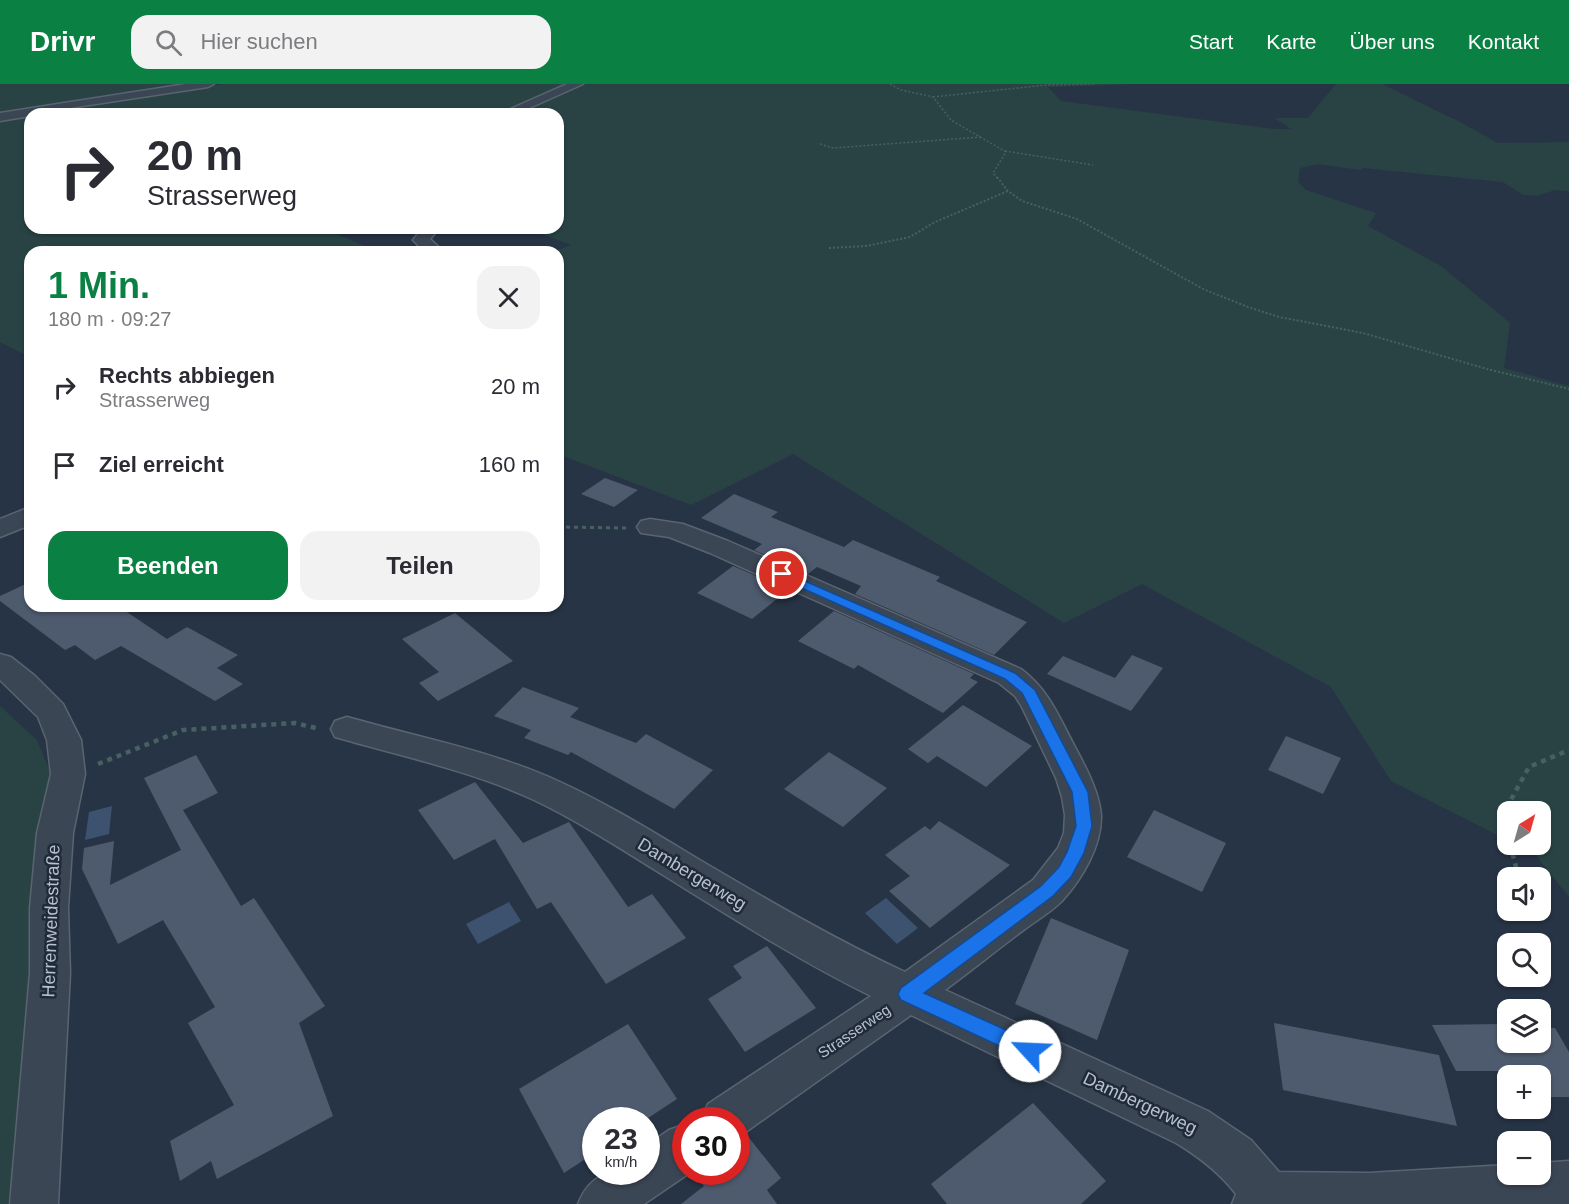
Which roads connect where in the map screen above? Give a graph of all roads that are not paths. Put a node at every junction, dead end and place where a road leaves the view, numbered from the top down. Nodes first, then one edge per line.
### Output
1 (208, 84) edge
2 (577, 84) edge
3 (57, 108) edge
4 (519, 108) edge
5 (24, 113) edge
6 (0, 117) edge
7 (426, 234) edge
8 (428, 246) edge
9 (24, 518) edge
10 (650, 527) road end
11 (0, 529) edge
12 (0, 664) edge
13 (347, 729) road end
14 (908, 994) junction
15 (742, 1107) edge
16 (672, 1156) edge
17 (1569, 1185) edge
18 (1261, 1200) edge
19 (34, 1204) edge
20 (602, 1204) edge

1 - 3 street
2 - 4 street
5 - 6 street
7 - 8 street
9 - 11 street
10 - 14 street, Strasserweg
12 - 19 street, Herrenweidestraße
13 - 14 street, Dambergerweg
14 - 15 street, Strasserweg
14 - 18 street, Dambergerweg
16 - 20 street
17 - 18 street

